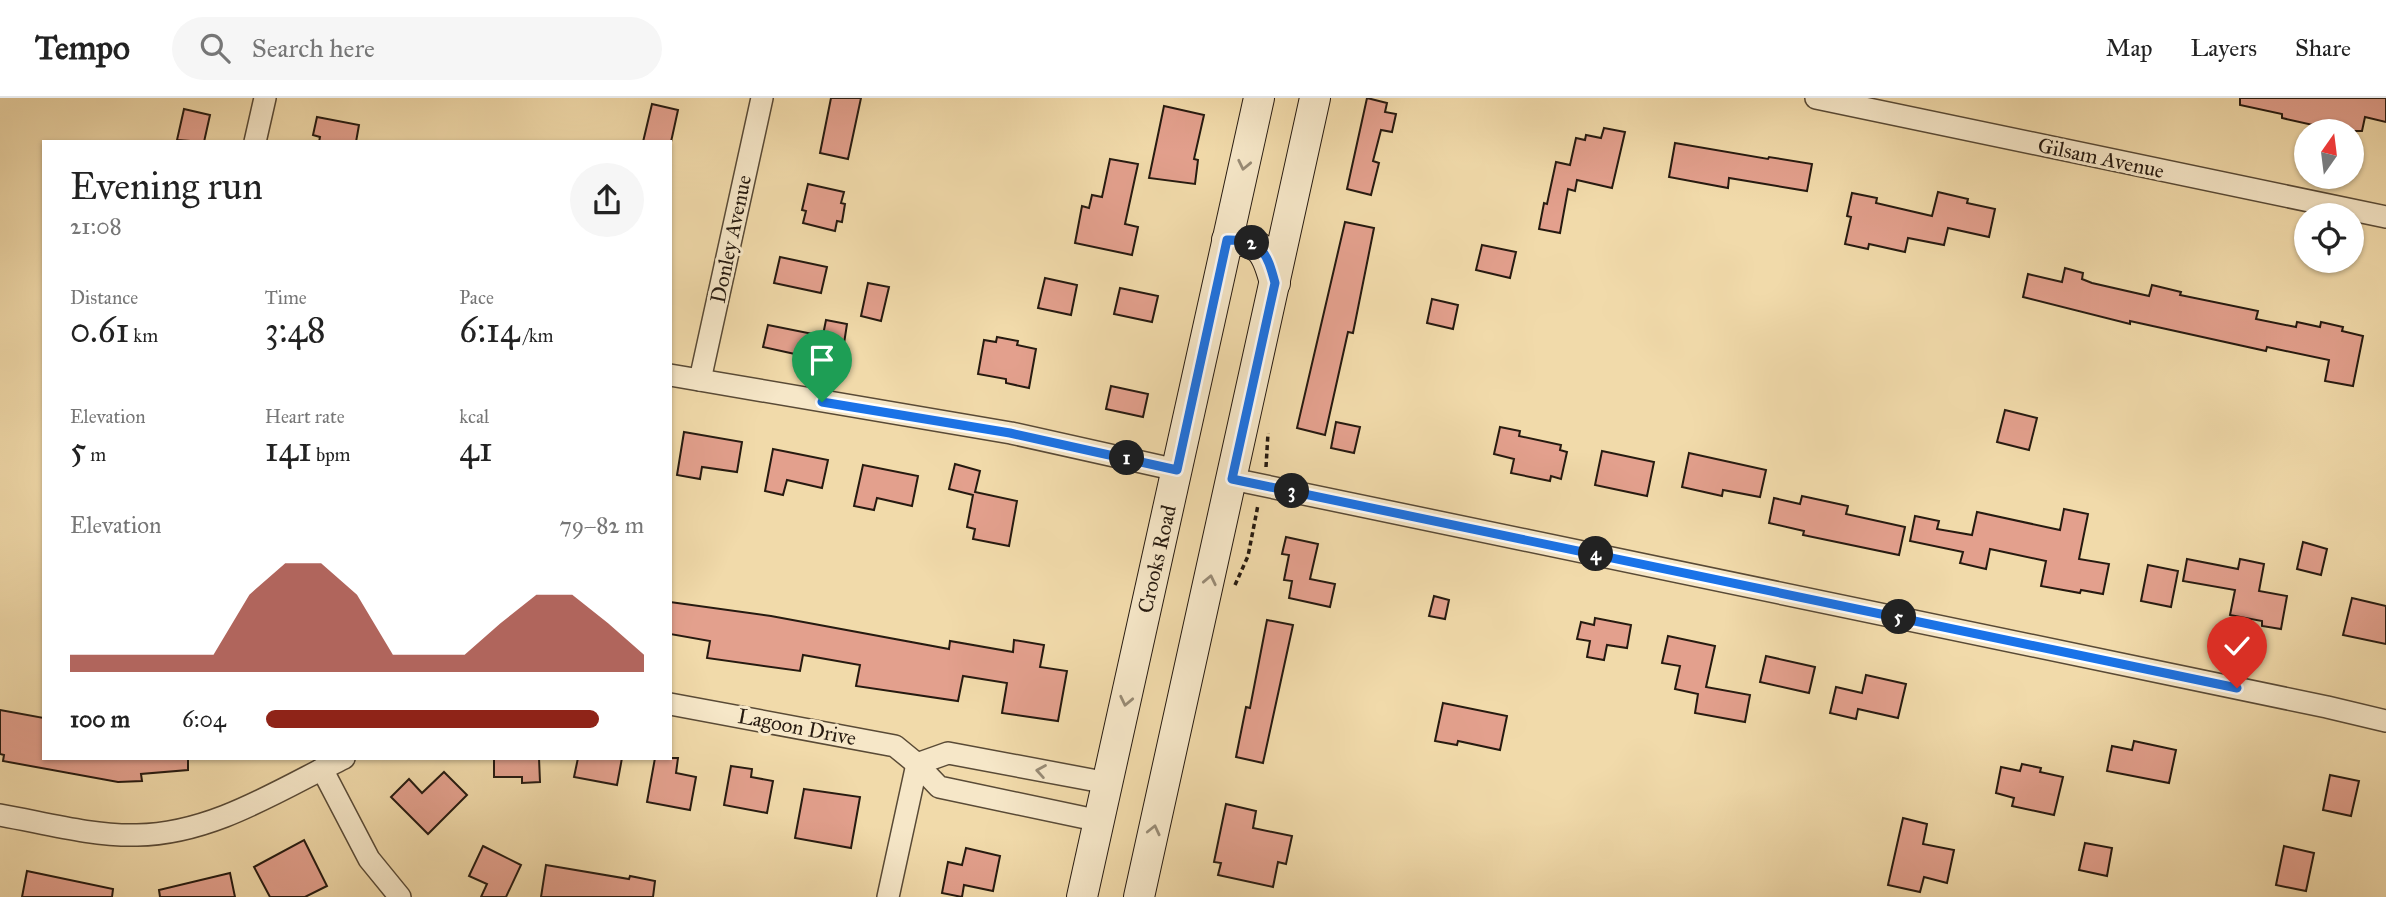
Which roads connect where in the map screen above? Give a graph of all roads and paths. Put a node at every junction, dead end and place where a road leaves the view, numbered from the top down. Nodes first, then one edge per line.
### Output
1 (265, 98) edge
2 (762, 98) edge
3 (1259, 98) edge
4 (1315, 98) edge
5 (1816, 98) edge
6 (255, 140) edge
7 (2386, 218) edge
8 (1227, 240) junction
9 (1275, 283) junction
10 (672, 375) edge
11 (700, 380) junction
12 (1268, 454) dead end
13 (1266, 463) dead end
14 (1177, 470) junction
15 (1232, 479) junction
16 (1257, 508) dead end
17 (1255, 520) dead end
18 (672, 704) edge
19 (2386, 721) edge
20 (340, 760) edge
21 (918, 764) junction
22 (322, 769) junction
23 (1108, 783) junction
24 (0, 815) edge
25 (1100, 821) junction
26 (400, 897) edge
27 (888, 897) edge
28 (1082, 897) edge
29 (1139, 897) edge

1 - 6 street
2 - 11 street, Donley Avenue
3 -> 8 main road, Crooks Road
4 - 9 main road
5 - 7 street, Gilsam Avenue
8 - 9 main road
8 - 14 main road, Crooks Road
9 - 15 main road
10 - 11 street
11 - 14 street
12 - 13 path
14 -> 23 main road, Crooks Road
15 - 19 street
29 -> 15 main road
16 - 17 path
18 - 21 street, Lagoon Drive
20 - 22 street
23 -> 21 street
21 - 25 street, Lagoon Drive
21 - 27 street
22 - 24 street
22 - 26 street
23 - 25 main road, Crooks Road
25 - 28 main road, Crooks Road

